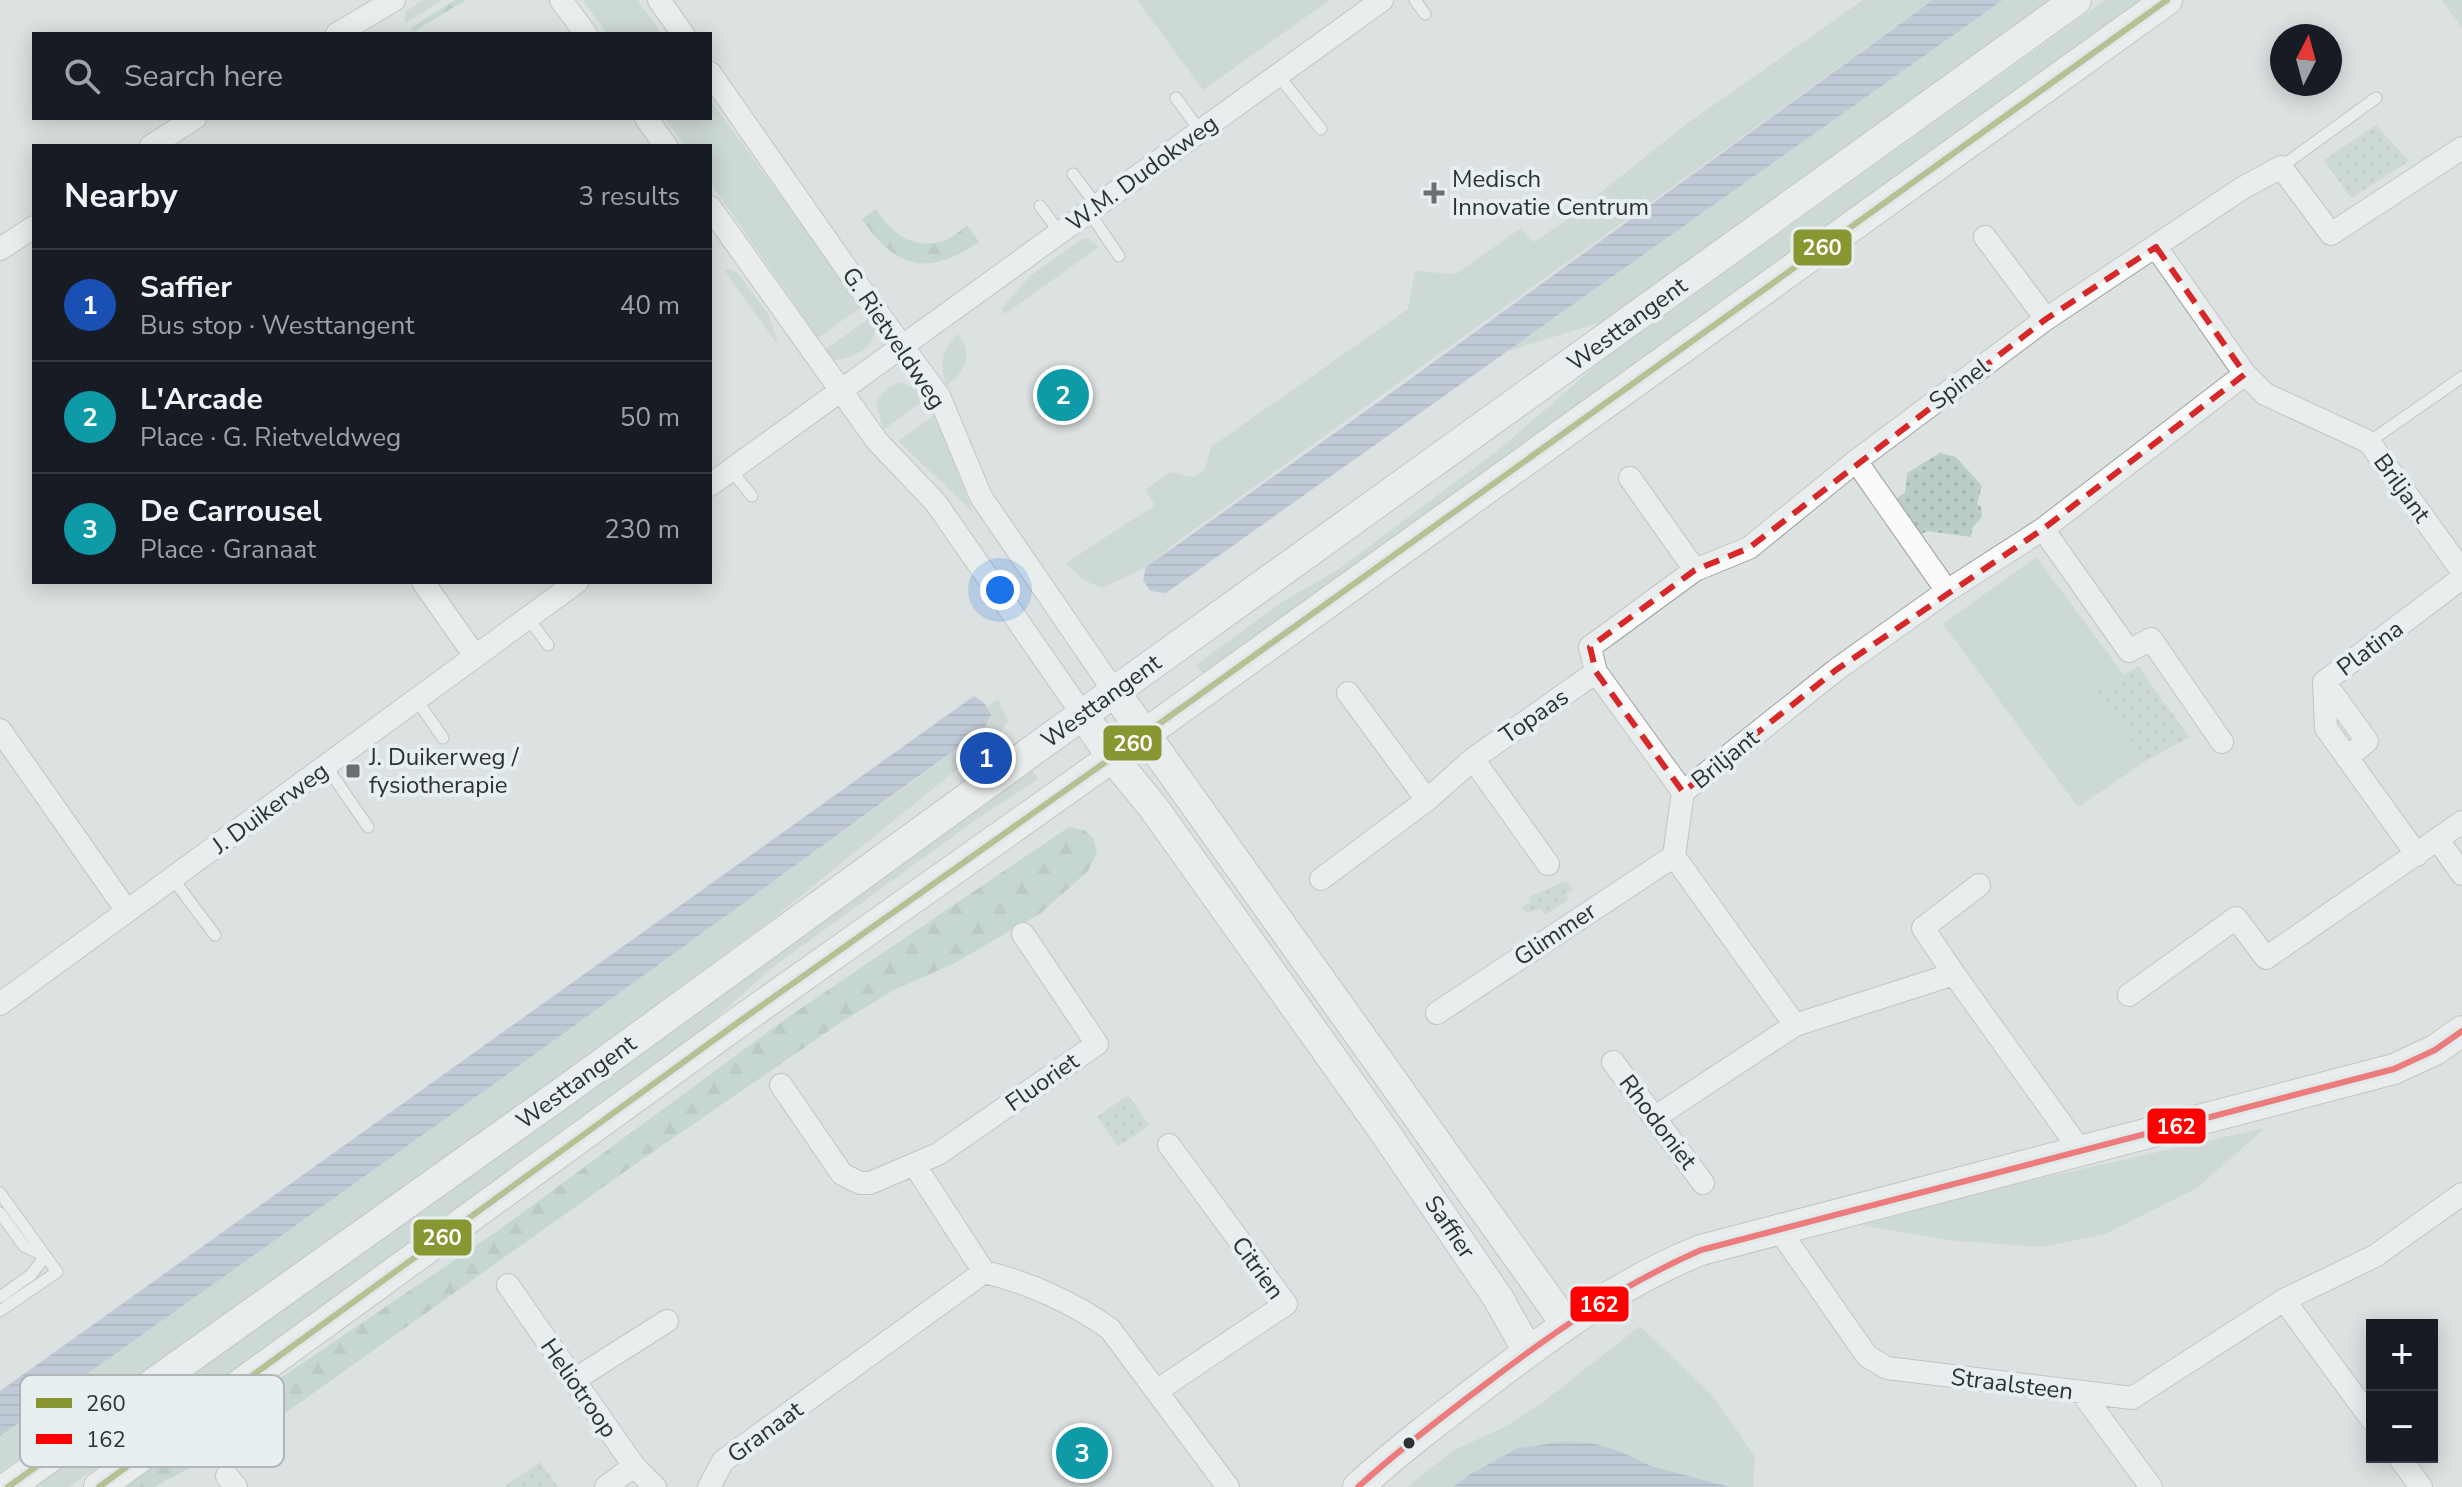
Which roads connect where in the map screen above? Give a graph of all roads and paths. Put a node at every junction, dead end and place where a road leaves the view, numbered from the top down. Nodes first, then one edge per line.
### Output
1 (394, 0) edge
2 (561, 0) edge
3 (659, 0) edge
4 (1382, 0) edge
5 (1415, 0) edge
6 (2076, 0) edge
7 (2167, 0) edge
8 (1425, 14) dead end
9 (340, 32) edge
10 (585, 32) edge
11 (682, 32) edge
12 (1278, 75) junction
13 (712, 76) edge
14 (1176, 98) dead end
15 (2376, 98) dead end
16 (192, 120) edge
17 (647, 120) edge
18 (1321, 129) dead end
19 (1200, 131) junction
20 (154, 144) edge
21 (665, 144) edge
22 (2462, 148) edge
23 (2281, 167) junction
24 (1073, 174) dead end
25 (1040, 206) dead end
26 (1093, 209) junction
27 (712, 210) edge
28 (32, 228) edge
29 (1060, 233) junction
30 (1985, 237) dead end
31 (2156, 247) junction
32 (0, 249) edge
33 (1119, 256) dead end
34 (2046, 319) junction
35 (903, 347) junction
36 (2245, 374) junction
37 (2462, 377) edge
38 (842, 392) junction
39 (2369, 442) junction
40 (1856, 461) junction
41 (731, 470) junction
42 (1630, 478) dead end
43 (712, 484) edge
44 (752, 496) dead end
45 (2043, 529) junction
46 (1695, 570) junction
47 (2462, 571) edge
48 (2462, 578) edge
49 (424, 584) edge
50 (574, 584) edge
51 (1947, 591) junction
52 (528, 618) junction
53 (548, 645) dead end
54 (475, 656) junction
55 (1596, 672) junction
56 (1114, 691) junction
57 (1348, 693) dead end
58 (416, 699) junction
59 (1083, 715) junction
60 (0, 730) edge
61 (1145, 734) junction
62 (443, 738) dead end
63 (2222, 742) dead end
64 (1112, 757) junction
65 (1473, 759) junction
66 (326, 766) junction
67 (1683, 792) junction
68 (1427, 800) junction
69 (2462, 822) edge
70 (368, 827) dead end
71 (2438, 840) junction
72 (2417, 855) junction
73 (1674, 856) junction
74 (1548, 864) dead end
75 (2462, 874) edge
76 (173, 879) junction
77 (1321, 879) dead end
78 (1979, 885) dead end
79 (127, 911) junction
80 (1023, 934) dead end
81 (215, 935) dead end
82 (1954, 974) junction
83 (2129, 995) dead end
84 (0, 1004) edge
85 (1437, 1013) dead end
86 (1795, 1025) junction
87 (2462, 1031) edge
88 (1613, 1062) dead end
89 (781, 1085) dead end
90 (1654, 1118) junction
91 (1169, 1145) dead end
92 (2080, 1150) junction
93 (914, 1164) junction
94 (1703, 1183) dead end
95 (0, 1193) edge
96 (2462, 1194) edge
97 (0, 1213) edge
98 (1780, 1231) junction
99 (45, 1256) junction
100 (984, 1272) junction
101 (508, 1285) dead end
102 (0, 1297) edge
103 (2284, 1300) junction
104 (0, 1311) edge
105 (667, 1321) dead end
106 (1566, 1324) junction
107 (1528, 1351) junction
108 (165, 1375) edge
109 (253, 1375) edge
110 (574, 1380) junction
111 (1158, 1390) junction
112 (2082, 1393) junction
113 (2366, 1412) edge
114 (2403, 1463) edge
115 (634, 1466) junction
116 (36, 1467) edge
117 (127, 1467) edge
118 (8, 1487) edge
119 (99, 1487) edge
120 (606, 1487) edge
121 (655, 1487) edge
122 (709, 1487) edge
123 (1228, 1487) edge
124 (1358, 1487) edge
125 (2151, 1487) edge
126 (2421, 1487) edge

1 - 9 street
2 - 10 street
3 - 11 street
4 - 12 street, W.M. Dudokweg
5 - 8 lane
6 - 56 main road, Westtangent
7 - 61 main road, Westtangent
12 - 18 lane
12 - 19 street, W.M. Dudokweg
13 - 35 street, G. Rietveldweg
14 - 19 lane
15 - 23 lane
16 - 20 street
17 - 21 street
19 - 26 street, W.M. Dudokweg
22 - 23 street
23 - 31 street, Spinel
24 - 26 lane
25 - 29 lane
26 - 29 street, W.M. Dudokweg
26 - 33 lane
27 - 38 street
28 - 32 street
29 - 35 street, W.M. Dudokweg
30 - 34 street
31 - 34 street, Spinel
31 - 36 street, Briljant
34 - 40 street, Spinel
35 - 38 street, W.M. Dudokweg
35 - 56 street, G. Rietveldweg
36 - 39 street, Briljant
36 - 45 street, Briljant
37 - 39 lane
38 - 41 street
38 - 59 street
39 - 47 street, Briljant
40 - 46 street, Spinel
40 - 51 street
41 - 43 street
41 - 44 lane
42 - 46 street
45 - 51 street, Briljant
45 - 63 street
46 - 55 street, Spinel
48 - 72 street, Platina
49 - 54 street
50 - 52 street, J. Duikerweg
51 - 67 street, Briljant
52 - 53 lane
52 - 54 street, J. Duikerweg
54 - 58 street, J. Duikerweg
55 - 65 street, Topaas
55 - 67 street
56 - 59 main road, Westtangent
56 - 61 main road, Saffier
57 - 68 street
58 - 62 lane
58 - 66 street, J. Duikerweg
59 - 64 main road, Saffier
59 - 108 main road, Westtangent
60 - 79 street
61 - 64 main road, Westtangent
61 - 106 main road, Saffier
64 - 107 main road, Saffier
64 - 109 main road, Westtangent
65 - 68 street, Topaas
65 - 74 street
66 - 70 lane
66 - 76 street, J. Duikerweg
67 - 73 street, Briljant
68 - 77 street, Topaas
69 - 71 street
71 - 72 street
71 - 75 street
72 - 83 street
73 - 85 street, Glimmer
73 - 86 street
76 - 79 street, J. Duikerweg
76 - 81 lane
78 - 82 street
79 - 84 street, J. Duikerweg
80 - 93 street, Fluoriet
82 - 86 street
82 - 92 street
86 - 90 street
87 - 92 main road
88 - 90 street, Rhodoniet
89 - 93 street, Fluoriet
90 - 94 street, Rhodoniet
91 - 111 street, Citrien
92 - 98 main road
93 - 100 street
95 - 99 lane
96 - 103 street, Straalsteen
97 - 99 lane
98 - 106 main road
98 - 112 street, Straalsteen
99 - 102 lane
99 - 104 lane
100 - 111 street
100 - 122 street, Granaat
101 - 110 street, Heliotroop
103 - 112 street, Straalsteen
103 - 113 street
105 - 110 street
106 - 107 main road
107 - 124 main road
110 - 115 street, Heliotroop
111 - 123 street
112 - 125 street
114 - 126 street
115 - 120 street
115 - 121 street, Heliotroop
116 - 118 main road, Westtangent
117 - 119 main road, Westtangent

